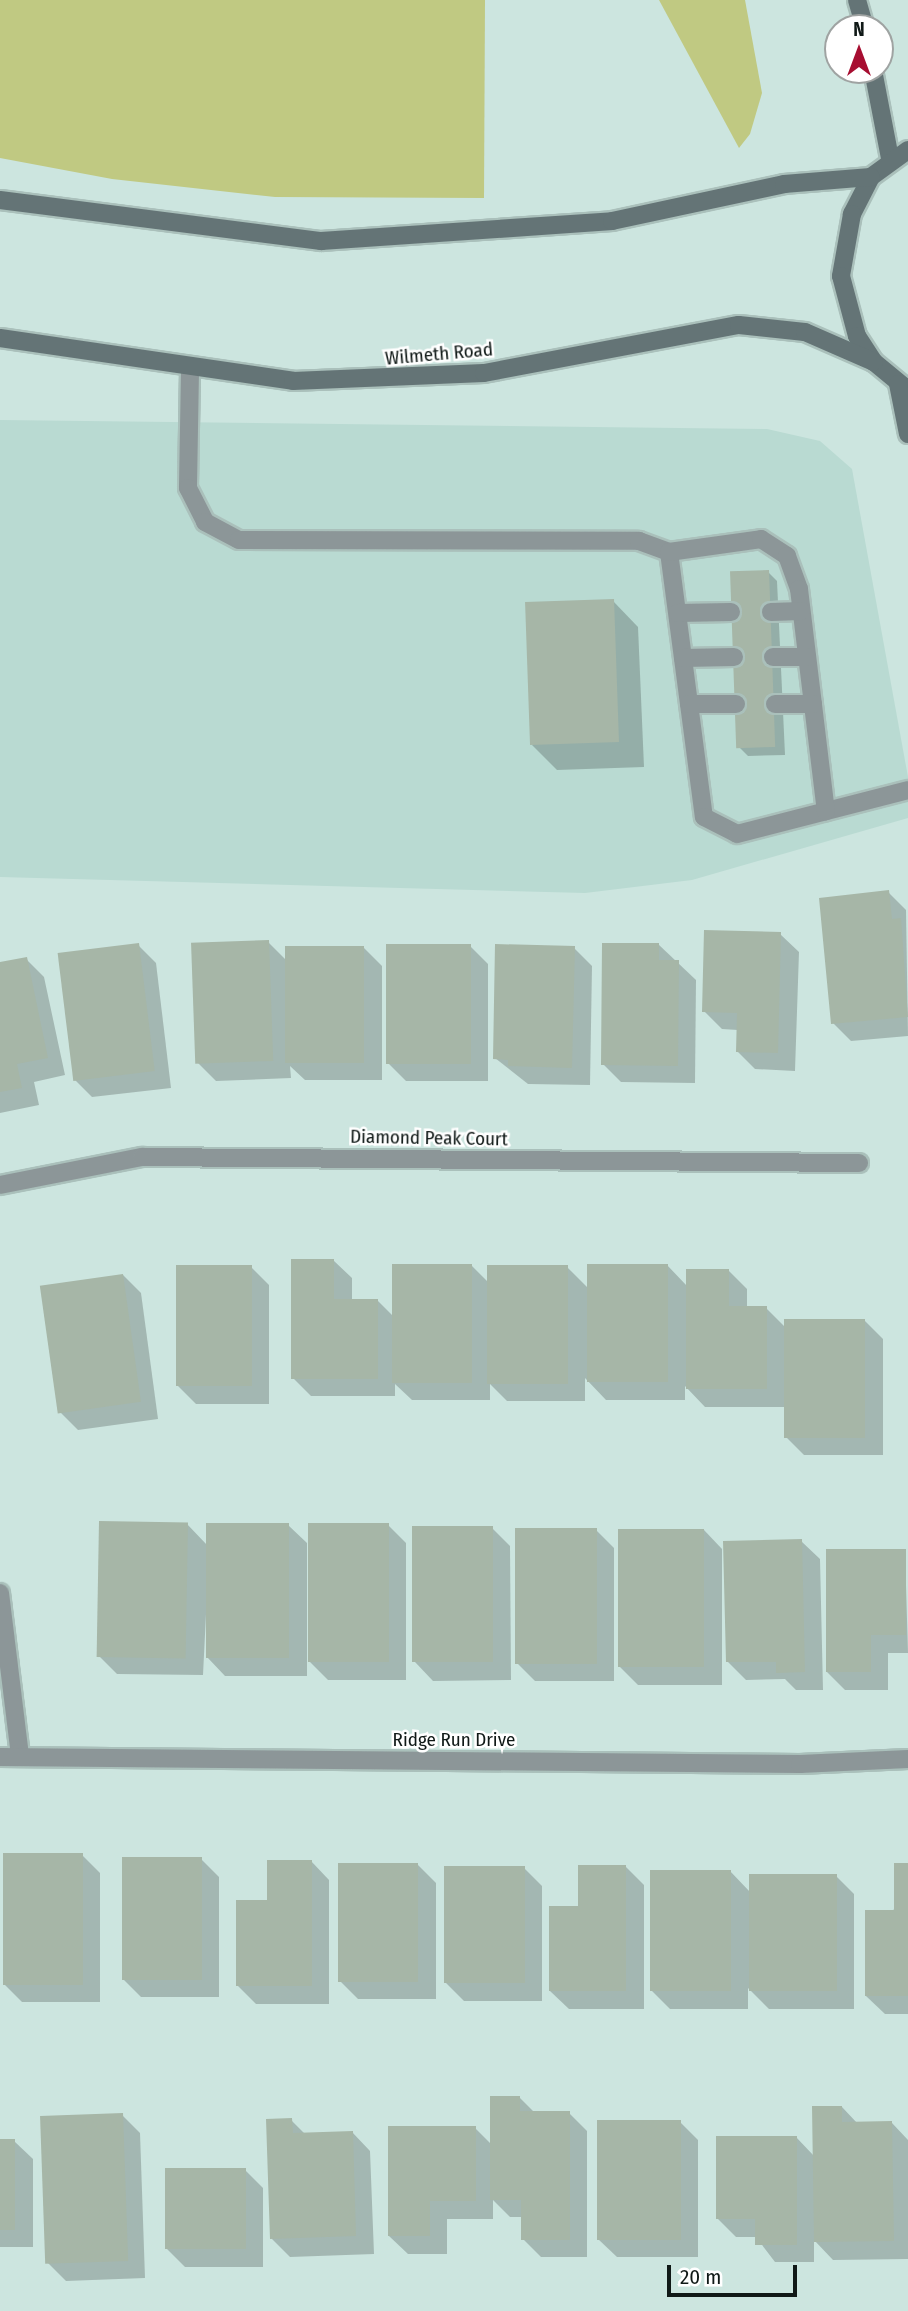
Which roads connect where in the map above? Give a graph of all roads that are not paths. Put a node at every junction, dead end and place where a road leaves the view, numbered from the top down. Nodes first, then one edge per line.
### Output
1 (876, 84) edge
2 (908, 150) edge
3 (891, 158) junction
4 (871, 177) junction
5 (0, 200) edge
6 (0, 338) edge
7 (874, 362) junction
8 (190, 371) junction
9 (903, 387) edge
10 (908, 434) edge
11 (669, 552) junction
12 (801, 611) junction
13 (731, 612) dead end
14 (771, 612) dead end
15 (678, 613) junction
16 (734, 657) dead end
17 (773, 657) dead end
18 (807, 657) junction
19 (683, 658) junction
20 (689, 704) junction
21 (736, 704) dead end
22 (775, 704) dead end
23 (813, 704) junction
24 (908, 790) edge
25 (826, 811) junction
26 (859, 1163) dead end
27 (0, 1185) edge
28 (0, 1593) edge
29 (0, 1757) edge
30 (20, 1758) junction
31 (908, 1759) edge

1 - 3 street
2 - 3 street
3 - 4 street
4 - 5 street
4 - 7 street
6 - 8 street, Wilmeth Road
7 - 8 street, Wilmeth Road
7 - 9 street
8 - 11 street
9 - 10 street
11 - 12 street
11 - 15 street
12 - 14 street
12 - 18 street
13 - 15 street
15 - 19 street
16 - 19 street
17 - 18 street
18 - 23 street
19 - 20 street
20 - 21 street
20 - 25 street
22 - 23 street
23 - 25 street
24 - 25 street
26 - 27 street, Diamond Peak Court
28 - 30 street
29 - 30 street, Ridge Run Drive
30 - 31 street, Ridge Run Drive

